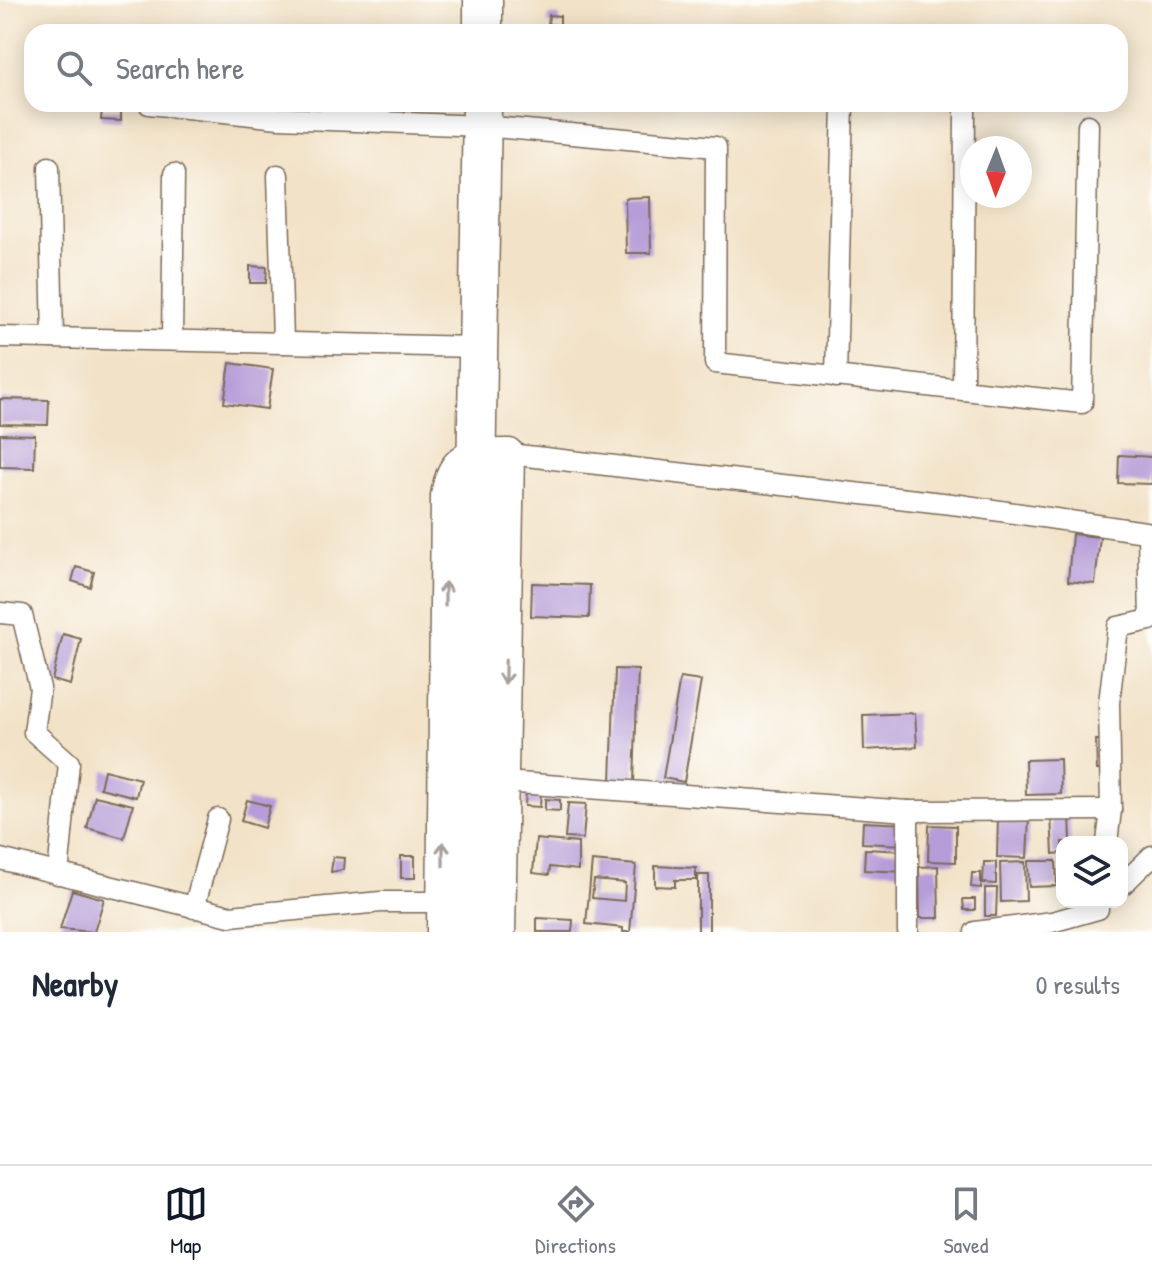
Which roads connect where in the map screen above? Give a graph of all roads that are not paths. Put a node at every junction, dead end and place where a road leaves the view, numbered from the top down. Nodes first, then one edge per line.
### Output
1 (483, 0) edge
2 (483, 24) edge
3 (223, 112) edge
4 (843, 112) edge
5 (965, 112) edge
6 (482, 115) edge
7 (1088, 125) dead end
8 (49, 167) dead end
9 (174, 174) dead end
10 (278, 175) dead end
11 (0, 337) edge
12 (53, 338) junction
13 (172, 340) junction
14 (283, 340) junction
15 (478, 347) junction
16 (836, 377) junction
17 (963, 390) junction
18 (487, 466) junction
19 (1150, 533) edge
20 (0, 613) edge
21 (504, 782) junction
22 (1111, 810) junction
23 (908, 811) junction
24 (218, 819) dead end
25 (1108, 836) edge
26 (1152, 856) edge
27 (0, 859) edge
28 (58, 874) junction
29 (1128, 879) edge
30 (442, 902) junction
31 (194, 908) junction
32 (1090, 908) edge
33 (225, 924) edge
34 (442, 932) edge
35 (469, 932) edge
36 (500, 932) edge
37 (908, 932) edge
38 (975, 932) edge

1 - 2 highway
3 - 6 street
4 - 16 street
5 - 17 street
6 - 15 highway
6 - 16 street
7 - 17 street
8 - 12 street
9 - 13 street
10 - 14 street
11 - 12 street
12 - 13 street
13 - 14 street
14 - 15 street
15 - 18 highway
16 - 17 street
18 - 19 street
18 -> 21 main road
30 -> 18 main road
18 - 35 highway
19 - 22 street
20 - 28 street
21 - 23 street
21 - 36 main road
22 - 23 street
22 - 25 street
23 - 37 street
24 - 31 street
26 - 29 street
27 - 28 street
28 - 31 street
30 - 33 street
30 - 34 main road
31 - 33 street
32 - 38 street

